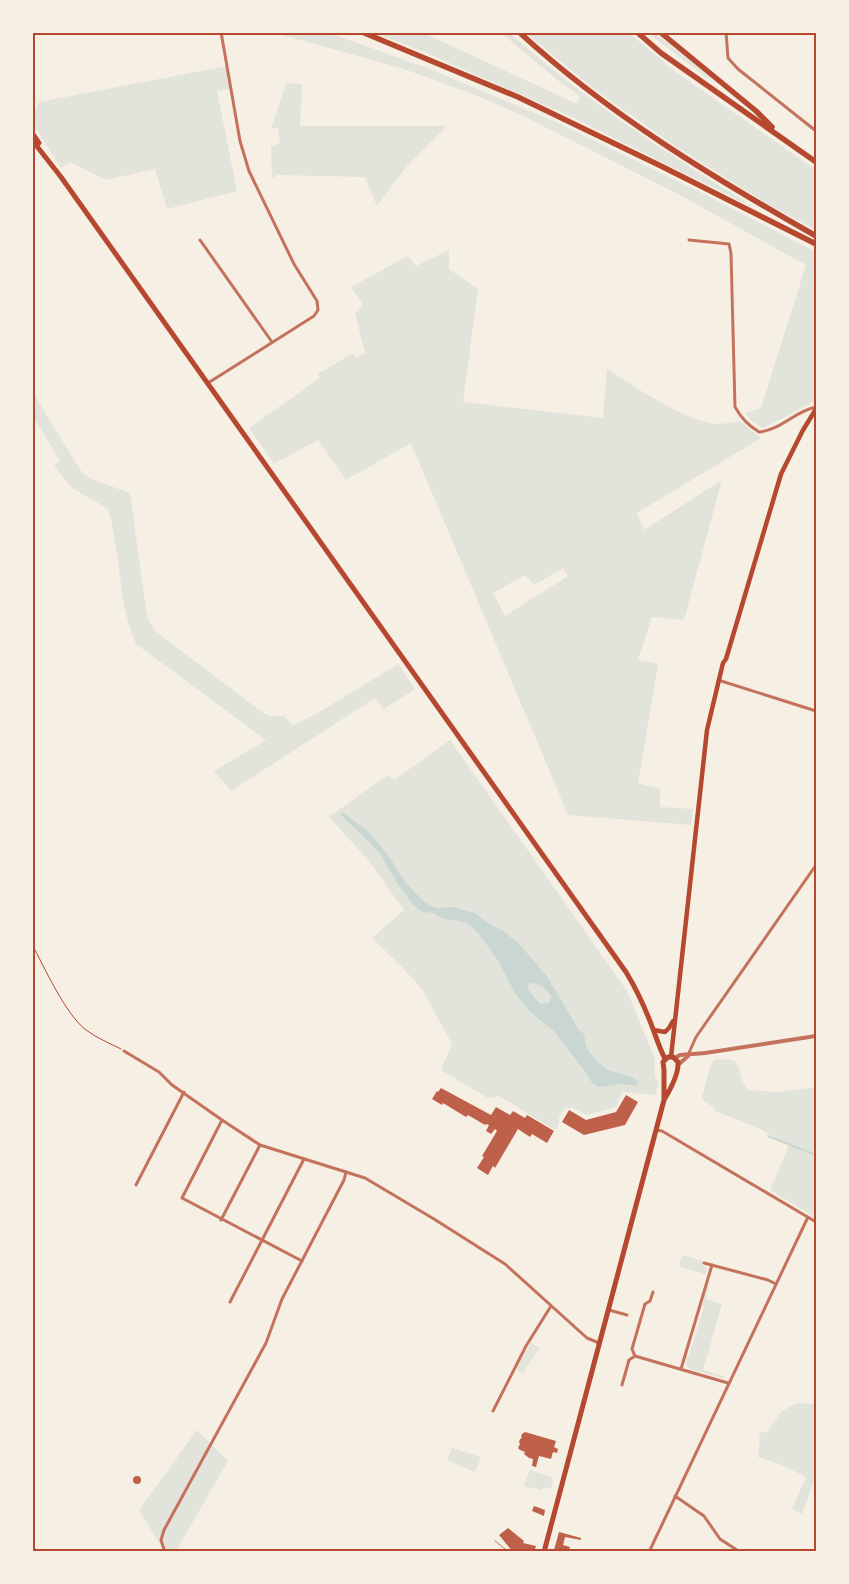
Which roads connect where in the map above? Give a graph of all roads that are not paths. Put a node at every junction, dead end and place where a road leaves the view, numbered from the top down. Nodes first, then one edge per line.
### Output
1 (221, 32) edge
2 (362, 32) edge
3 (519, 32) edge
4 (637, 32) edge
5 (660, 32) edge
6 (726, 32) edge
7 (816, 131) edge
8 (32, 133) edge
9 (780, 136) junction
10 (32, 140) edge
11 (46, 156) junction
12 (816, 162) edge
13 (816, 236) edge
14 (200, 240) dead end
15 (688, 240) dead end
16 (816, 244) edge
17 (272, 342) junction
18 (207, 383) junction
19 (816, 408) edge
20 (718, 680) junction
21 (816, 711) edge
22 (816, 866) edge
23 (674, 1017) junction
24 (654, 1030) junction
25 (816, 1036) edge
26 (124, 1051) road end
27 (688, 1056) junction
28 (670, 1058) junction
29 (679, 1064) junction
30 (664, 1070) junction
31 (676, 1071) junction
32 (184, 1092) junction
33 (664, 1100) junction
34 (222, 1120) junction
35 (656, 1129) junction
36 (260, 1145) junction
37 (304, 1159) junction
38 (346, 1172) junction
39 (136, 1185) dead end
40 (808, 1217) junction
41 (221, 1220) junction
42 (816, 1222) edge
43 (262, 1241) junction
44 (302, 1261) junction
45 (704, 1263) dead end
46 (712, 1265) junction
47 (776, 1284) junction
48 (653, 1292) dead end
49 (230, 1302) dead end
50 (550, 1306) junction
51 (608, 1310) junction
52 (627, 1315) dead end
53 (599, 1343) junction
54 (635, 1356) junction
55 (681, 1368) junction
56 (728, 1383) junction
57 (622, 1385) dead end
58 (493, 1411) dead end
59 (675, 1496) junction
60 (495, 1540) dead end
61 (32, 1549) edge
62 (41, 1552) edge
63 (165, 1552) edge
64 (509, 1552) edge
65 (544, 1552) edge
66 (649, 1552) edge
67 (740, 1552) edge

1 - 17 street
2 - 16 highway
3 - 13 highway
4 - 9 highway
5 - 9 highway
6 - 7 street
8 - 11 main road
9 - 12 highway
10 - 11 main road
11 - 18 main road
14 - 17 street
15 - 19 street
17 - 18 street
18 - 24 main road
19 - 20 main road
20 - 21 street
20 - 23 main road
22 - 27 street
23 - 24 main road
23 - 28 main road
24 - 28 main road
25 - 27 street
26 - 32 street
27 - 28 street
27 - 29 street
28 - 29 main road
28 - 30 main road
29 - 31 main road
30 - 31 main road
30 - 33 main road
31 - 33 main road
32 - 34 street
32 - 39 street
33 - 35 main road
34 - 36 street
34 - 41 street
35 - 40 street
35 - 51 main road
36 - 37 street
36 - 41 street
37 - 38 street
37 - 43 street
38 - 44 street
38 - 50 street
40 - 42 street
40 - 47 street
41 - 43 street
43 - 44 street
43 - 49 street
44 - 63 street
45 - 46 street
46 - 47 street
46 - 55 street
47 - 56 street
48 - 54 street
50 - 53 street
50 - 58 street
51 - 52 street
51 - 53 main road
53 - 65 main road
54 - 55 street
54 - 57 street
55 - 56 street
56 - 59 street
59 - 66 street
59 - 67 street
60 - 64 lane
61 - 62 street

